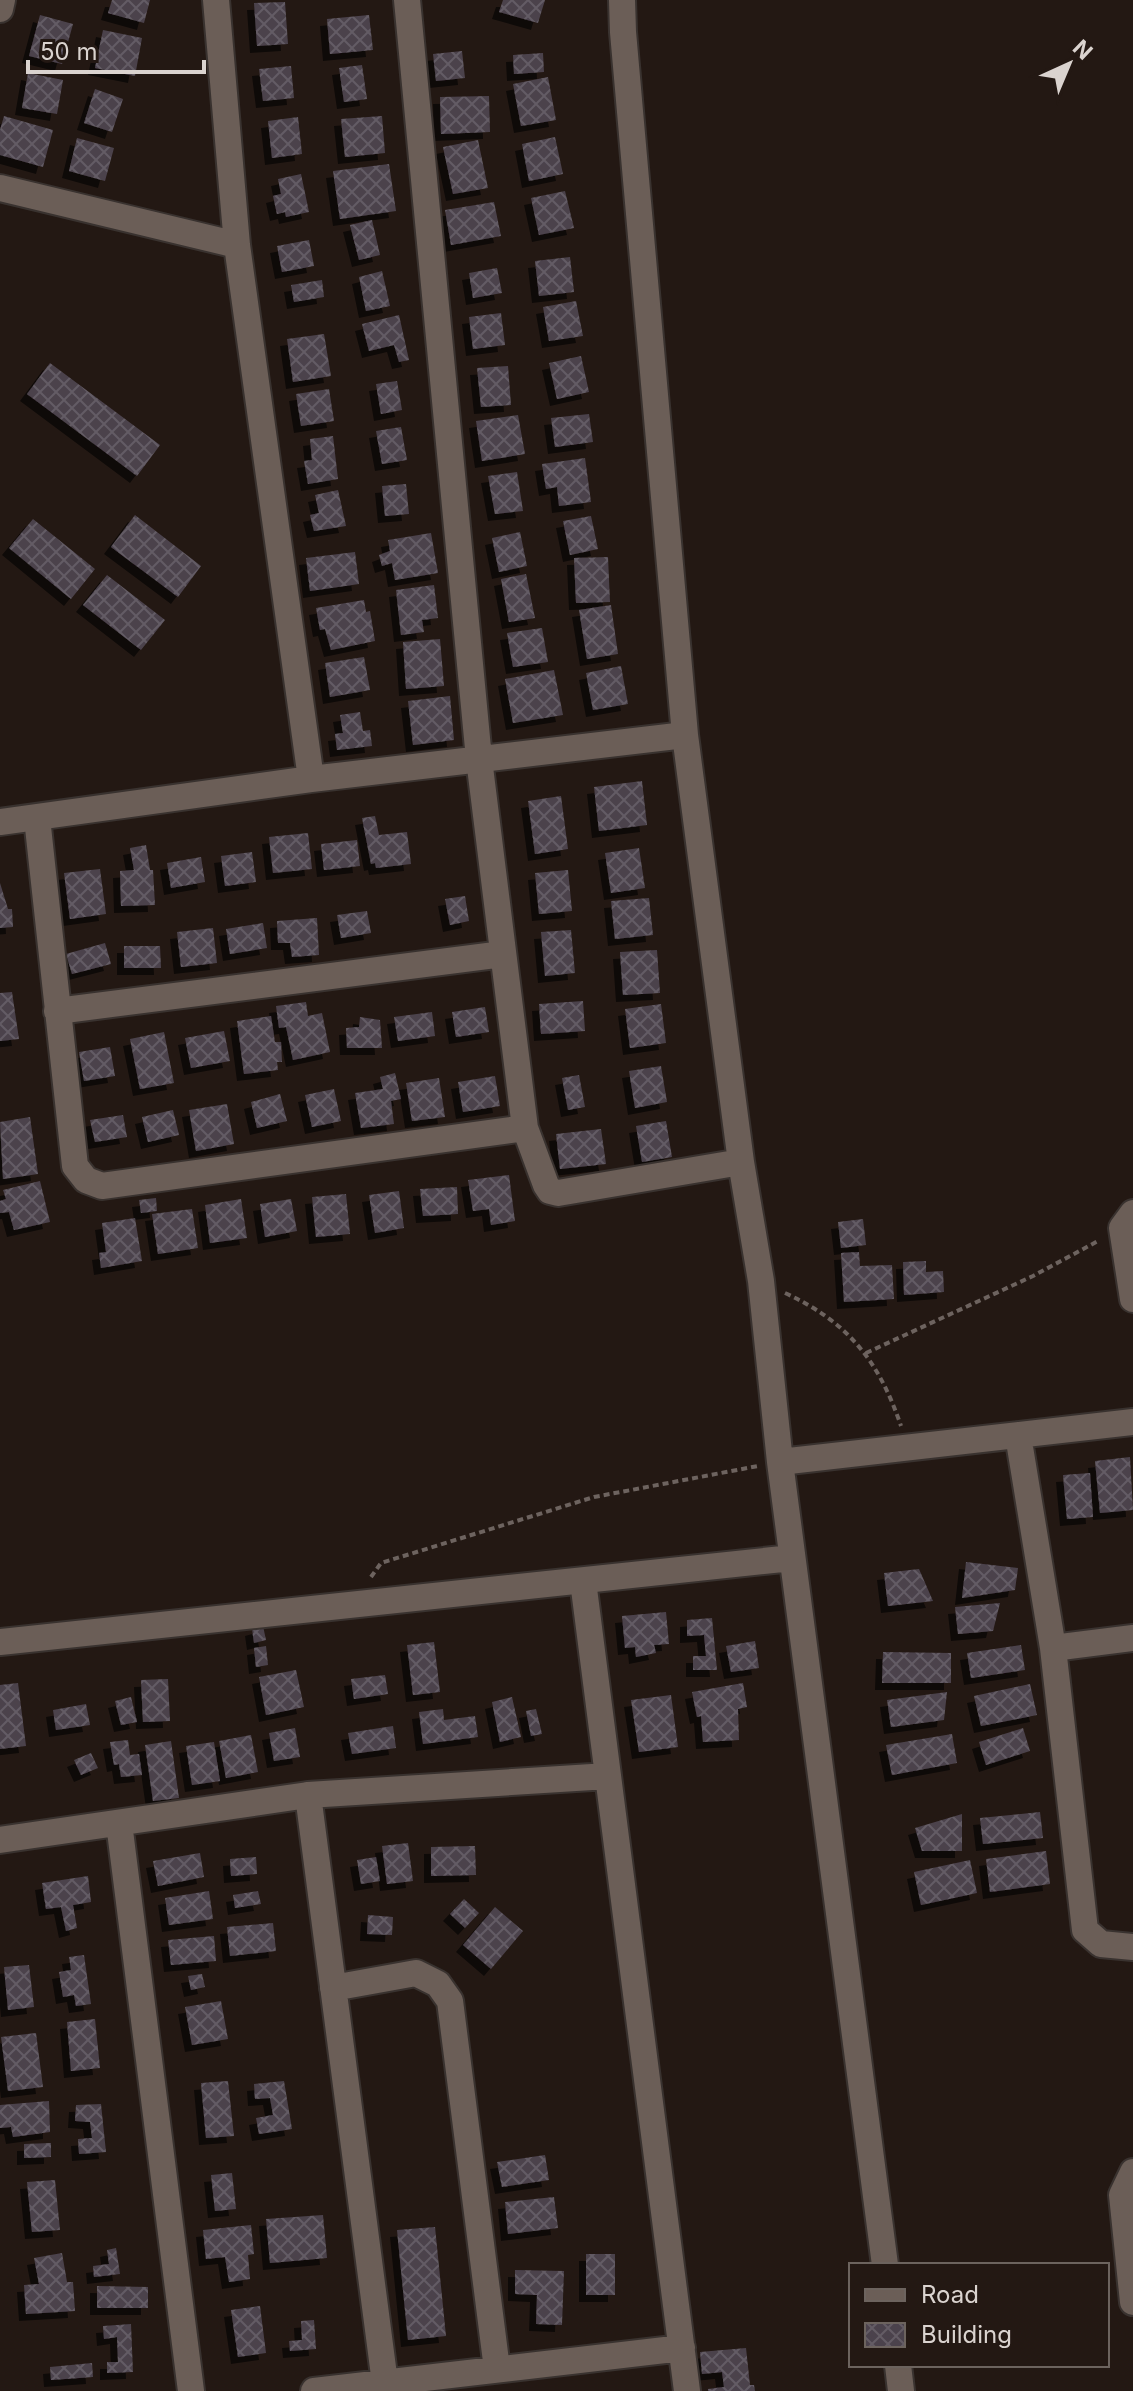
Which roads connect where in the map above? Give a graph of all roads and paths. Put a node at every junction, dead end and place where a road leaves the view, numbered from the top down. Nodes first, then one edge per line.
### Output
1 (2, 0) edge
2 (216, 0) edge
3 (407, 0) edge
4 (622, 0) edge
5 (0, 9) edge
6 (0, 188) edge
7 (237, 245) junction
8 (685, 735) junction
9 (479, 759) junction
10 (311, 779) junction
11 (37, 818) junction
12 (0, 822) edge
13 (503, 954) junction
14 (57, 1011) junction
15 (525, 1128) junction
16 (741, 1162) junction
17 (1127, 1220) edge
18 (761, 1281) junction
19 (1133, 1299) edge
20 (866, 1353) junction
21 (1133, 1422) edge
22 (1018, 1435) junction
23 (909, 1448) junction
24 (780, 1462) junction
25 (792, 1558) junction
26 (583, 1581) junction
27 (350, 1605) junction
28 (1133, 1638) edge
29 (0, 1642) edge
30 (1053, 1648) junction
31 (608, 1776) junction
32 (308, 1795) junction
33 (119, 1823) junction
34 (0, 1840) edge
35 (1133, 1947) edge
36 (333, 1988) junction
37 (1133, 2172) edge
38 (885, 2263) edge
39 (1133, 2302) edge
40 (682, 2348) junction
41 (898, 2367) edge
42 (497, 2369) junction
43 (385, 2383) junction
44 (191, 2391) edge
45 (314, 2391) edge
46 (687, 2391) edge
47 (901, 2391) edge

1 - 5 street
2 - 7 street
3 - 9 street
4 - 8 street
6 - 7 street
7 - 10 street
8 - 9 street
8 - 16 street
9 - 10 street
9 - 13 street
10 - 11 street
11 - 12 street
11 - 14 street
13 - 14 street
13 - 15 street
14 - 15 street
15 - 16 street
16 - 18 street
17 - 19 street
17 - 20 path
18 - 20 path
18 - 24 street
20 - 23 path
21 - 22 street
22 - 23 street
22 - 30 street
23 - 24 street
24 - 25 street
24 - 27 path
25 - 26 street
25 - 38 street
26 - 27 street
26 - 31 street
27 - 29 street
28 - 30 street
30 - 35 street
31 - 32 street
31 - 40 street
32 - 33 street
32 - 36 street
33 - 34 street
33 - 44 street
36 - 42 street
36 - 43 street
37 - 39 street
40 - 42 street
40 - 46 street
41 - 47 street
42 - 43 street
43 - 45 street

